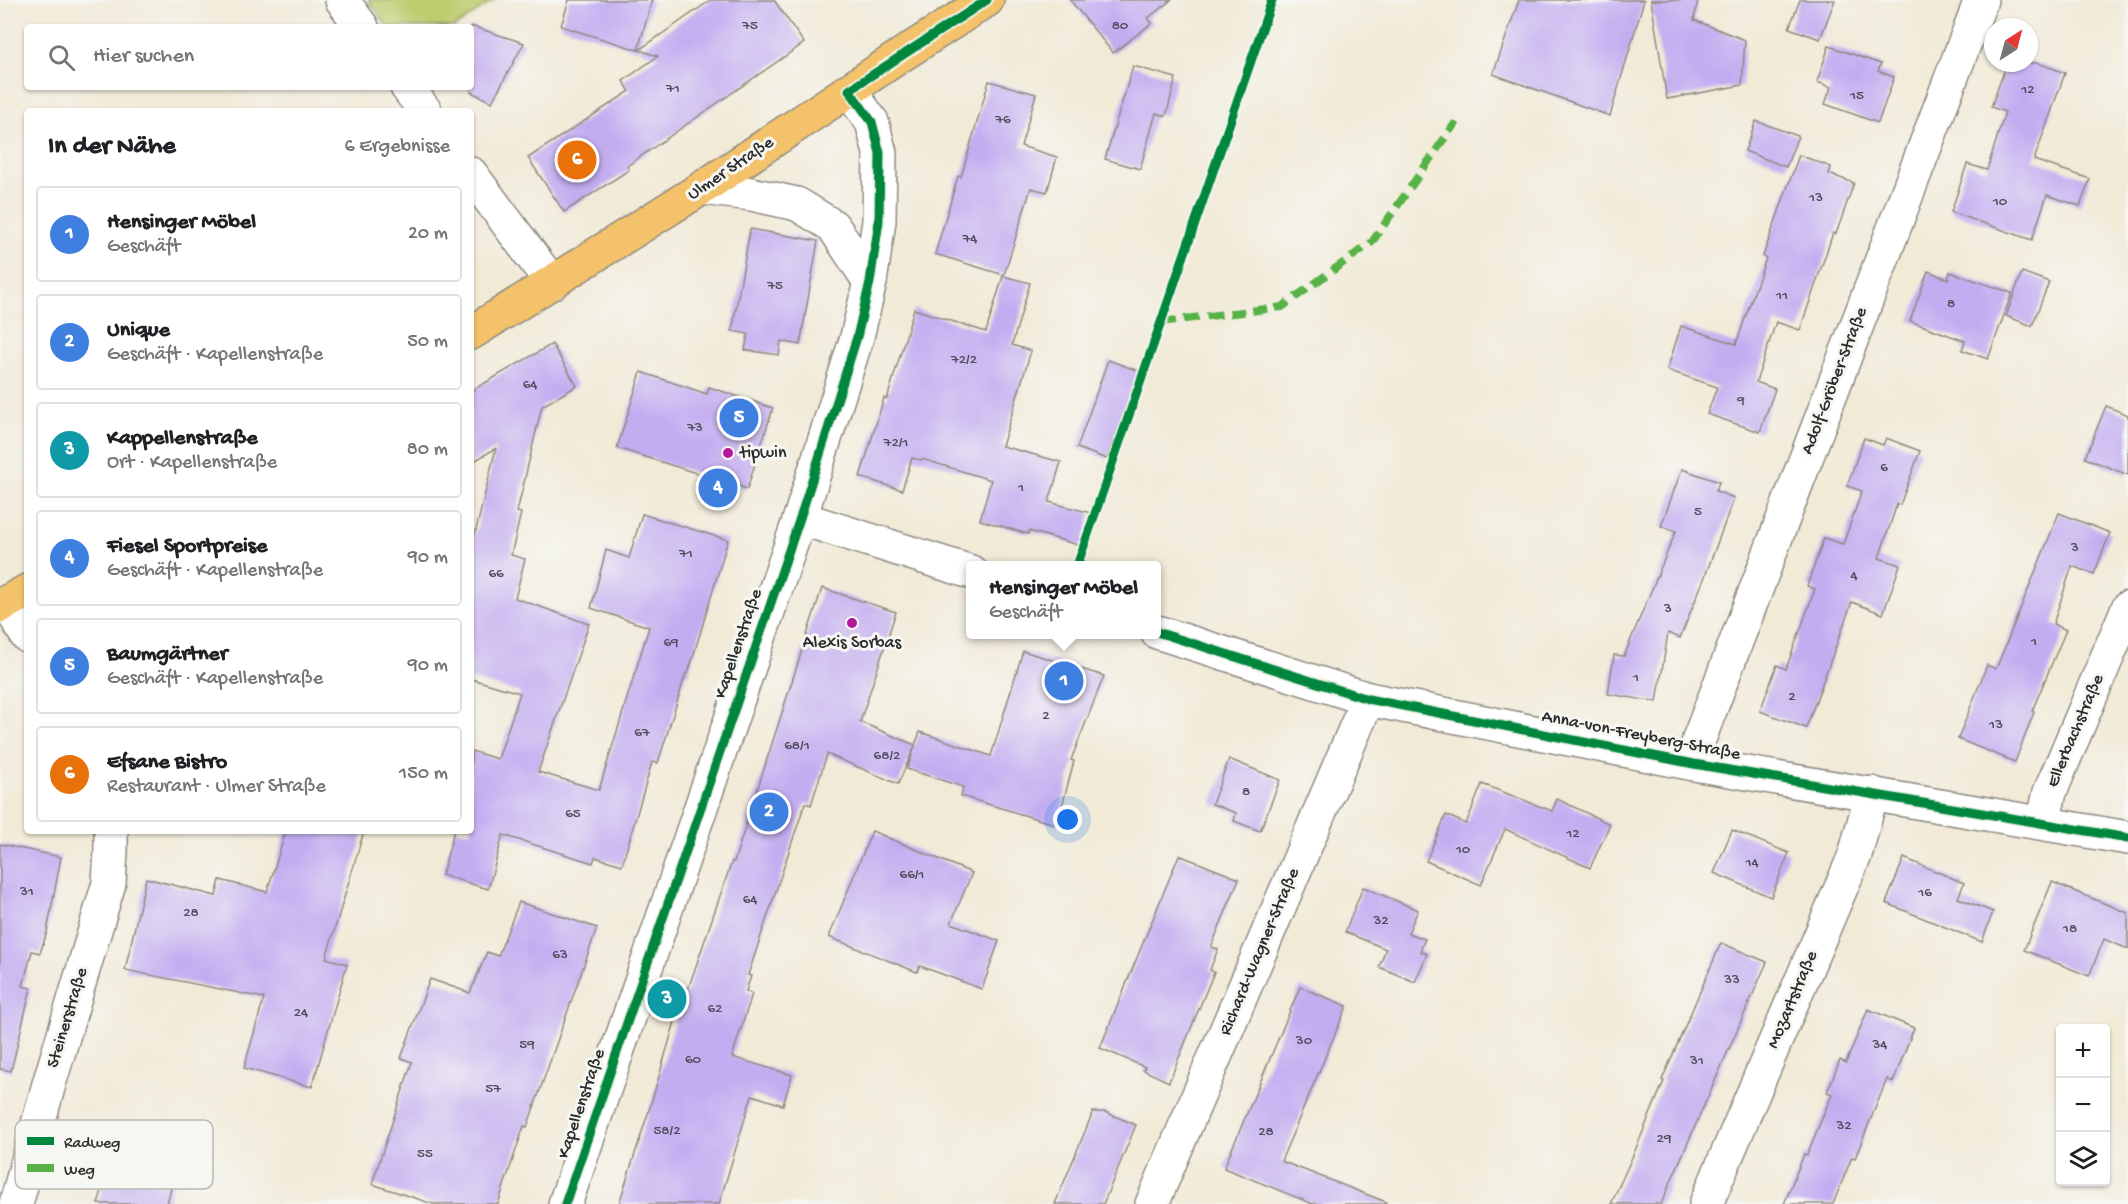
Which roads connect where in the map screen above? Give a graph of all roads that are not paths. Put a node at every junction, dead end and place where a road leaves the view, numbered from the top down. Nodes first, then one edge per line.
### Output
1 (342, 0) edge
2 (987, 0) edge
3 (1981, 0) edge
4 (360, 24) edge
5 (409, 90) edge
6 (849, 90) junction
7 (422, 108) edge
8 (474, 178) edge
9 (702, 188) junction
10 (870, 282) junction
11 (552, 283) junction
12 (474, 331) edge
13 (800, 518) junction
14 (966, 570) edge
15 (11, 600) edge
16 (2128, 608) edge
17 (24, 629) edge
18 (1161, 633) edge
19 (1368, 699) junction
20 (1694, 764) junction
21 (1872, 794) junction
22 (2043, 823) junction
23 (111, 834) edge
24 (2128, 838) edge
25 (39, 1120) edge
26 (20, 1189) edge
27 (16, 1204) edge
28 (565, 1204) edge
29 (1152, 1204) edge
30 (1706, 1204) edge

1 - 4 street
2 - 6 main road, Ulmer Straße
3 - 20 street, Adolf-Gröber-Straße
5 - 7 street
6 - 9 main road, Ulmer Straße
6 - 10 street, Kapellenstraße
8 - 11 street
9 - 10 street
9 - 11 main road, Ulmer Straße
10 - 13 street, Kapellenstraße
11 - 12 main road, Ulmer Straße
13 - 14 street
13 - 28 street, Kapellenstraße
15 - 17 street
16 - 22 street, Ellerbachstraße
18 - 19 street, Anna-von-Freyberg-Straße
19 - 20 street, Anna-von-Freyberg-Straße
19 - 29 street, Richard-Wagner-Straße
20 - 21 street, Anna-von-Freyberg-Straße
21 - 22 street, Anna-von-Freyberg-Straße
21 - 30 street, Mozartstraße
22 - 24 street, Anna-von-Freyberg-Straße
23 - 25 street, Steinerstraße
26 - 27 street, Steinerstraße

